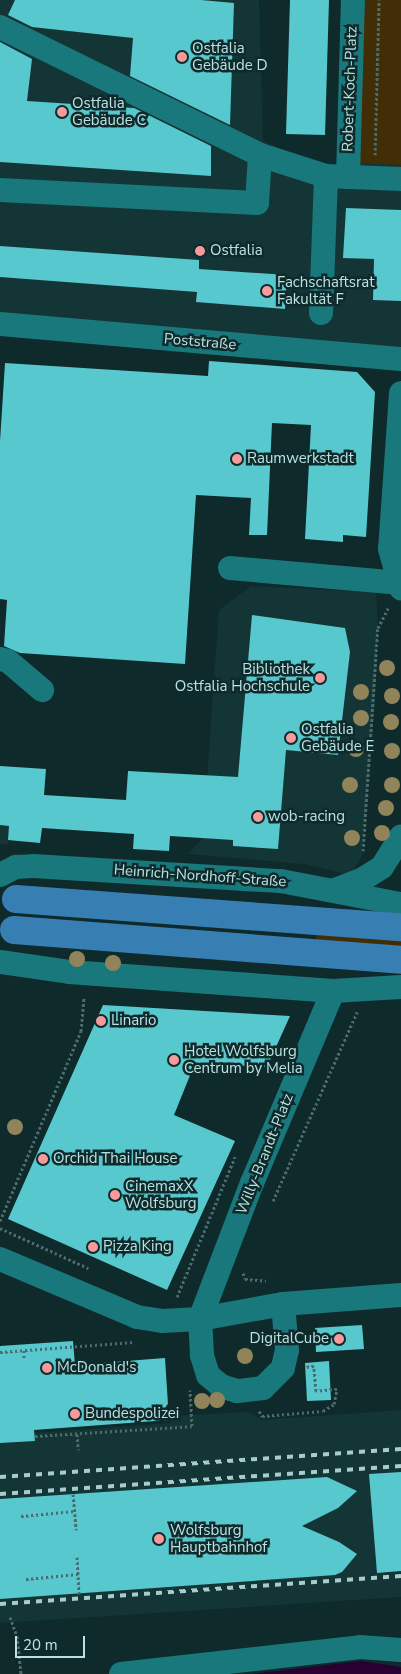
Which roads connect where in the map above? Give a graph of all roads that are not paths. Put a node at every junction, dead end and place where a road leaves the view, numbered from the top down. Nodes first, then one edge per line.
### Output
1 (353, 0) edge
2 (0, 27) edge
3 (260, 155) junction
4 (337, 177) junction
5 (401, 179) edge
6 (0, 190) edge
7 (321, 313) dead end
8 (0, 324) edge
9 (401, 359) edge
10 (401, 393) edge
11 (230, 568) dead end
12 (401, 582) edge
13 (401, 588) edge
14 (0, 659) edge
15 (42, 690) dead end
16 (401, 837) edge
17 (0, 875) edge
18 (335, 890) junction
19 (16, 899) dead end
20 (401, 904) edge
21 (401, 927) edge
22 (14, 930) dead end
23 (401, 960) edge
24 (0, 962) edge
25 (401, 987) edge
26 (334, 991) junction
27 (0, 1259) edge
28 (401, 1295) edge
29 (283, 1304) junction
30 (200, 1319) junction
31 (401, 1650) edge
32 (121, 1674) edge

1 - 4 street, Robert-Koch-Platz
2 - 3 street
3 - 4 street
3 - 6 street
4 - 5 street
4 - 7 street, Robert-Koch-Platz
8 - 9 street, Poststraße
10 - 12 street
11 - 12 street
12 - 13 street
14 - 15 street
16 - 18 street
17 - 18 street, Heinrich-Nordhoff-Straße
18 - 20 street, Heinrich-Nordhoff-Straße
19 - 21 main road
22 - 23 main road
24 - 26 street
25 - 26 street
26 - 30 street, Willy-Brandt-Platz
27 - 30 street
28 - 29 street
29 - 30 street
29 - 30 street
31 - 32 street

